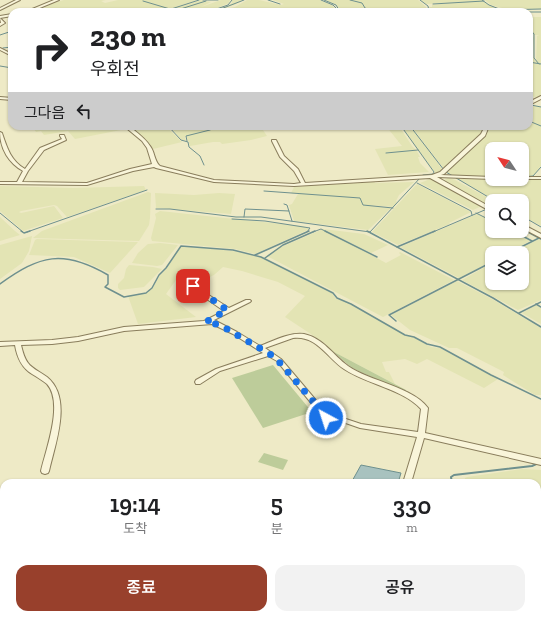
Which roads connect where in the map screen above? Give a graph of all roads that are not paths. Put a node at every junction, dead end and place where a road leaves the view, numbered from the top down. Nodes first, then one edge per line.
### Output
1 (18, 0) edge
2 (57, 0) edge
3 (37, 8) edge
4 (0, 9) edge
5 (0, 18) edge
6 (0, 25) edge
7 (130, 130) edge
8 (485, 130) edge
9 (0, 133) edge
10 (62, 136) dead end
11 (1, 141) edge
12 (274, 141) dead end
13 (155, 165) junction
14 (26, 171) junction
15 (433, 176) junction
16 (485, 178) edge
17 (529, 178) edge
18 (541, 178) edge
19 (0, 183) edge
20 (19, 183) junction
21 (304, 185) junction
22 (485, 206) edge
23 (529, 230) edge
24 (541, 236) edge
25 (193, 286) dead end
26 (248, 301) dead end
27 (227, 310) junction
28 (206, 322) junction
29 (0, 344) edge
30 (18, 344) junction
31 (259, 348) junction
32 (268, 354) junction
33 (198, 382) dead end
34 (421, 435) junction
35 (541, 462) edge
36 (45, 471) dead end
37 (408, 479) edge

1 - 4 street
2 - 3 street
5 - 6 street
7 - 13 street
8 - 15 street
9 - 11 street
10 - 14 street
11 - 14 street
12 - 21 street
13 - 20 street
13 - 21 street
14 - 20 street
15 - 16 street
15 - 21 street
15 - 22 street
17 - 18 street
19 - 20 street
23 - 24 street
25 - 27 street
26 - 27 street
27 - 28 street
28 - 30 street
28 - 31 street
29 - 30 street
30 - 36 street
31 - 32 street
31 - 34 street
32 - 33 street
32 - 34 street
34 - 35 street
34 - 37 street

